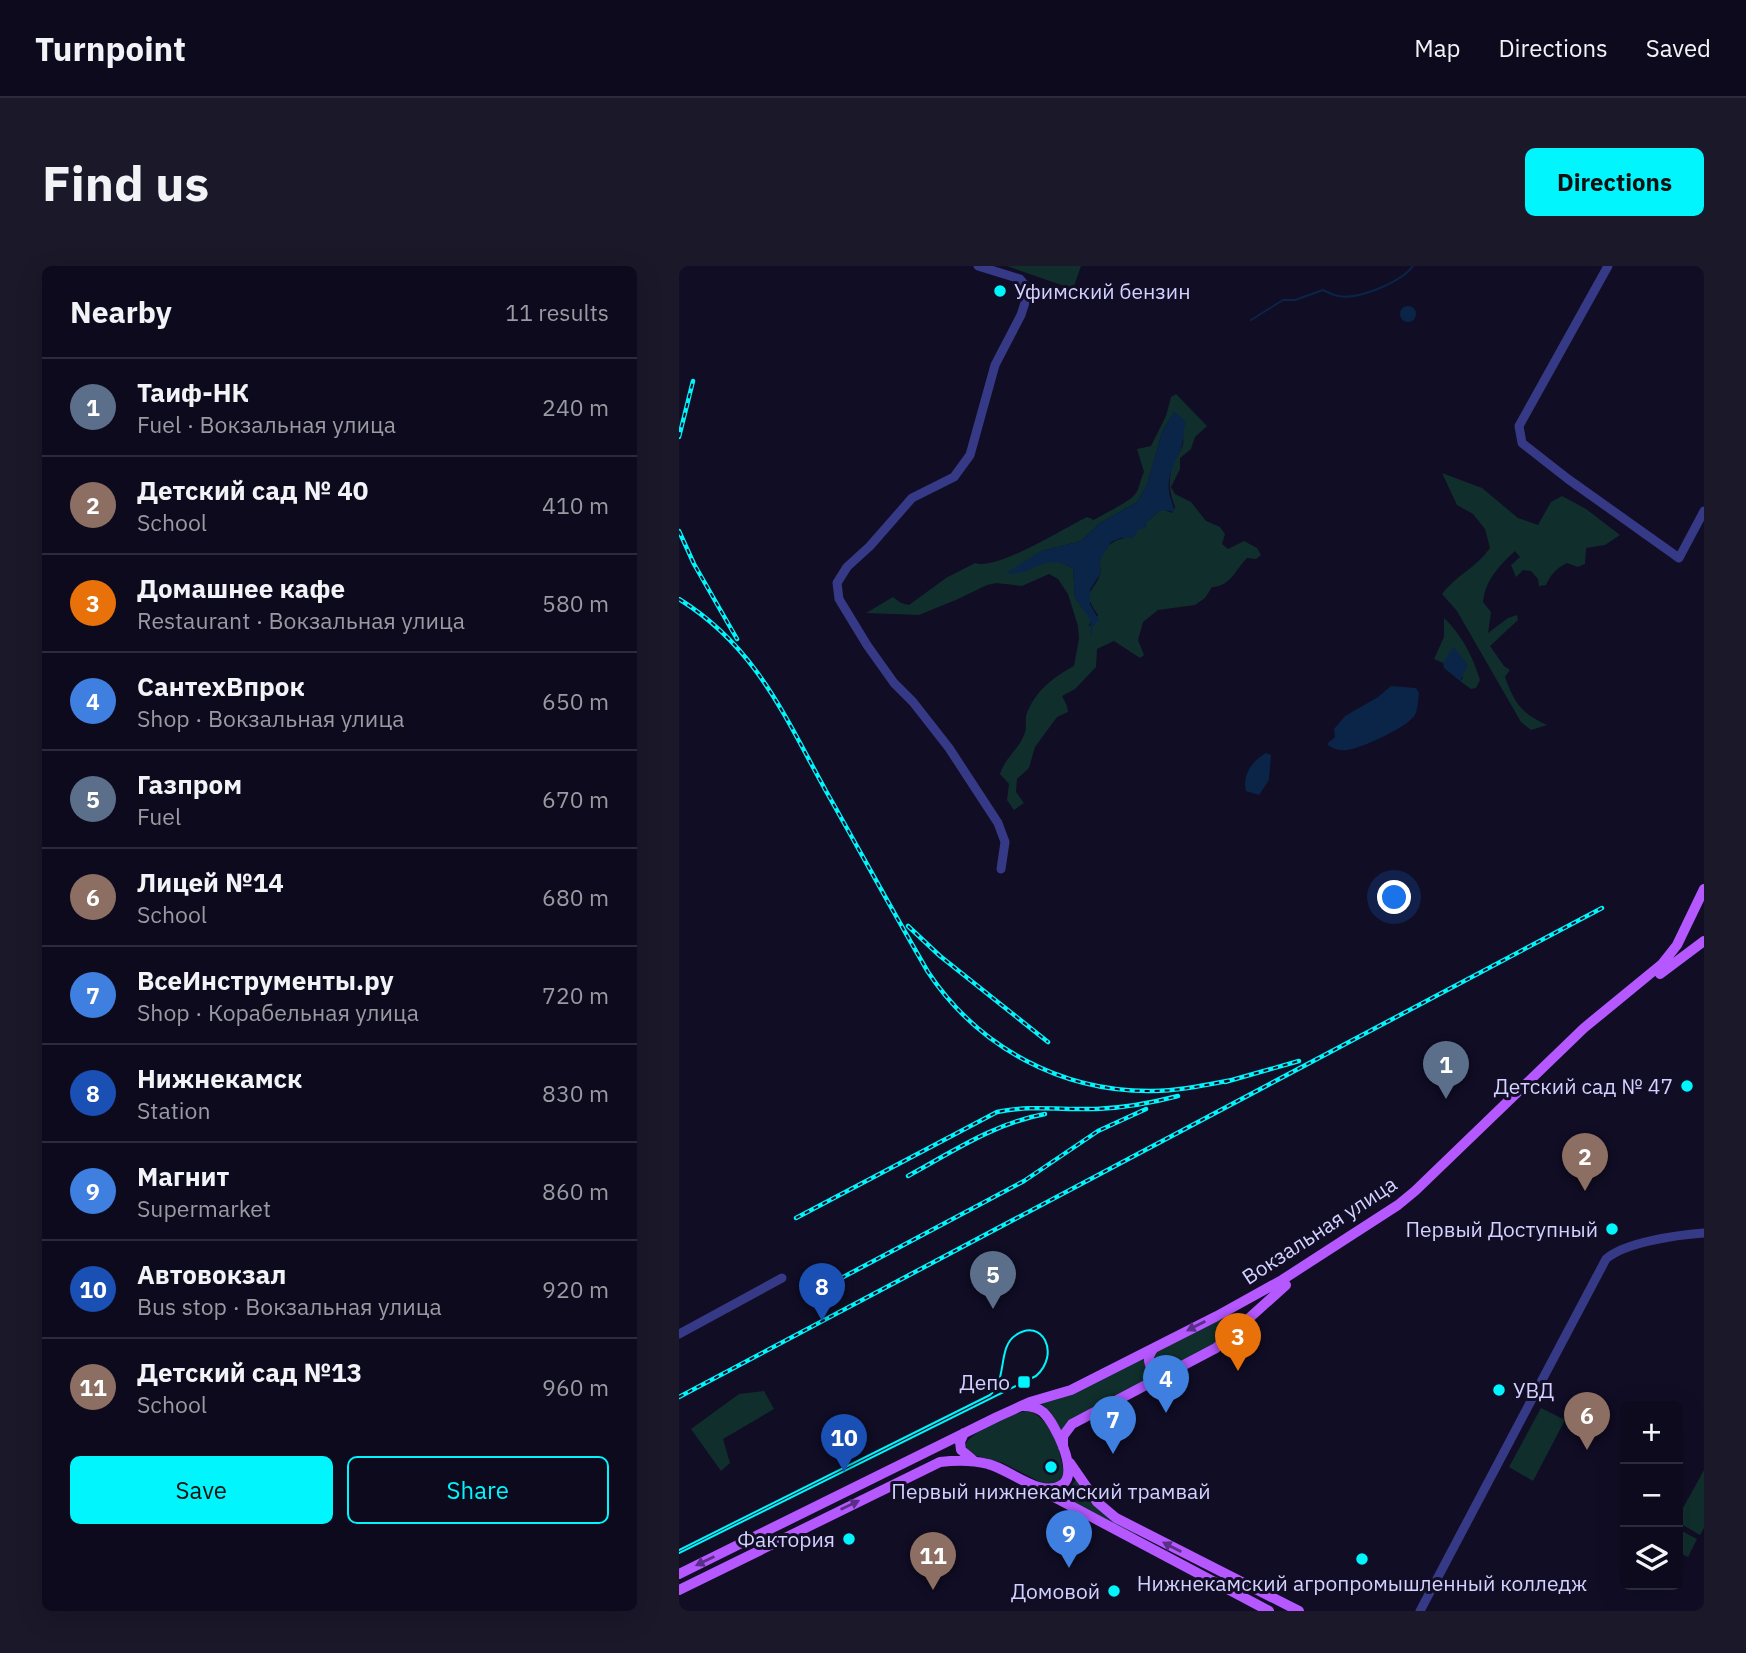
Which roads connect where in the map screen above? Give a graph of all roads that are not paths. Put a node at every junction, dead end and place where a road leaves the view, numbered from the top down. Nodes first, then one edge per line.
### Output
1 (978, 266) edge
2 (1608, 266) edge
3 (1704, 511) edge
4 (1001, 869) dead end
5 (1704, 889) edge
6 (1682, 933) junction
7 (1702, 943) edge
8 (1704, 1233) edge
9 (782, 1278) dead end
10 (1217, 1315) junction
11 (679, 1334) edge
12 (1231, 1337) junction
13 (1156, 1346) junction
14 (1170, 1372) junction
15 (1019, 1407) junction
16 (964, 1433) junction
17 (1063, 1447) junction
18 (975, 1461) junction
19 (1069, 1461) junction
20 (1033, 1485) junction
21 (679, 1574) edge
22 (679, 1590) edge
23 (1269, 1611) edge
24 (1299, 1611) edge
25 (1420, 1611) edge

1 - 4 street
2 - 3 street
5 - 6 main road, Вокзальная улица
6 - 7 main road, Вокзальная улица
6 - 10 main road, Вокзальная улица
7 - 12 main road, Вокзальная улица
8 - 25 street
9 - 11 street
10 - 12 main road
10 -> 13 main road, Вокзальная улица
12 - 14 main road, Вокзальная улица
13 - 14 main road
13 - 15 main road, Вокзальная улица
14 - 17 main road, Вокзальная улица
15 - 16 main road, Вокзальная улица
15 - 17 main road
16 - 18 main road
16 -> 21 main road, Вокзальная улица
17 - 19 main road
18 - 20 main road
22 -> 18 main road
19 - 20 main road
24 -> 19 main road
20 - 23 main road

